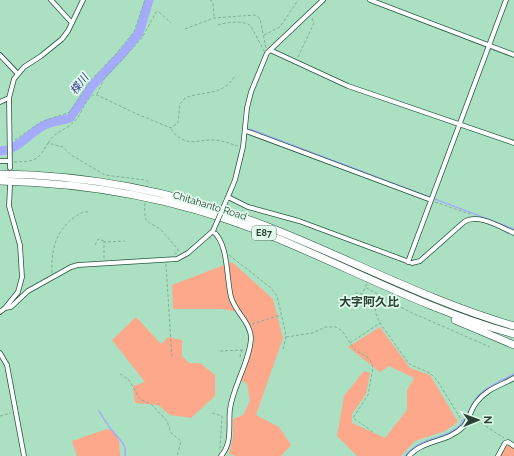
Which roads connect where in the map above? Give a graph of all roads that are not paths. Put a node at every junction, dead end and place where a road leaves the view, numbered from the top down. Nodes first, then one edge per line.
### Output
1 (51, 0) edge
2 (83, 0) edge
3 (323, 0) edge
4 (370, 0) edge
5 (506, 0) edge
6 (72, 23) junction
7 (489, 45) junction
8 (268, 52) junction
9 (0, 54) edge
10 (514, 54) edge
11 (17, 74) junction
12 (9, 98) junction
13 (0, 102) edge
14 (460, 123) junction
15 (246, 131) junction
16 (514, 143) edge
17 (0, 161) edge
18 (10, 162) junction
19 (10, 168) dead end
20 (0, 174) edge
21 (0, 181) edge
22 (10, 186) dead end
23 (227, 199) junction
24 (430, 200) junction
25 (213, 231) junction
26 (514, 233) edge
27 (408, 262) junction
28 (410, 297) junction
29 (5, 308) junction
30 (0, 312) edge
31 (514, 326) edge
32 (514, 334) edge
33 (514, 345) edge
34 (0, 353) edge
35 (514, 378) edge
36 (514, 446) edge
37 (24, 456) edge
38 (220, 456) edge
39 (409, 456) edge
40 (498, 456) edge

1 - 6 street
2 - 6 street
3 - 8 street
4 - 7 street
5 - 7 street
6 - 11 street
7 - 10 street
7 - 14 street
8 - 14 street
8 - 15 street
9 - 11 street
11 - 12 street
12 - 13 street
12 - 18 street
14 - 16 street
14 - 24 street
15 - 23 street
15 - 24 street
17 - 18 street
18 - 19 street
20 - 31 highway, Chitahanto Road / E87
21 - 28 highway, Chitahanto Road / E87
22 - 29 street
23 - 25 street, bridge
23 - 27 street
24 - 27 street
25 - 29 street
25 - 38 street
26 - 27 street
28 - 32 highway, Chitahanto Road / E87
28 - 33 highway
29 - 30 street
34 - 37 street
35 - 39 street
36 - 40 street

